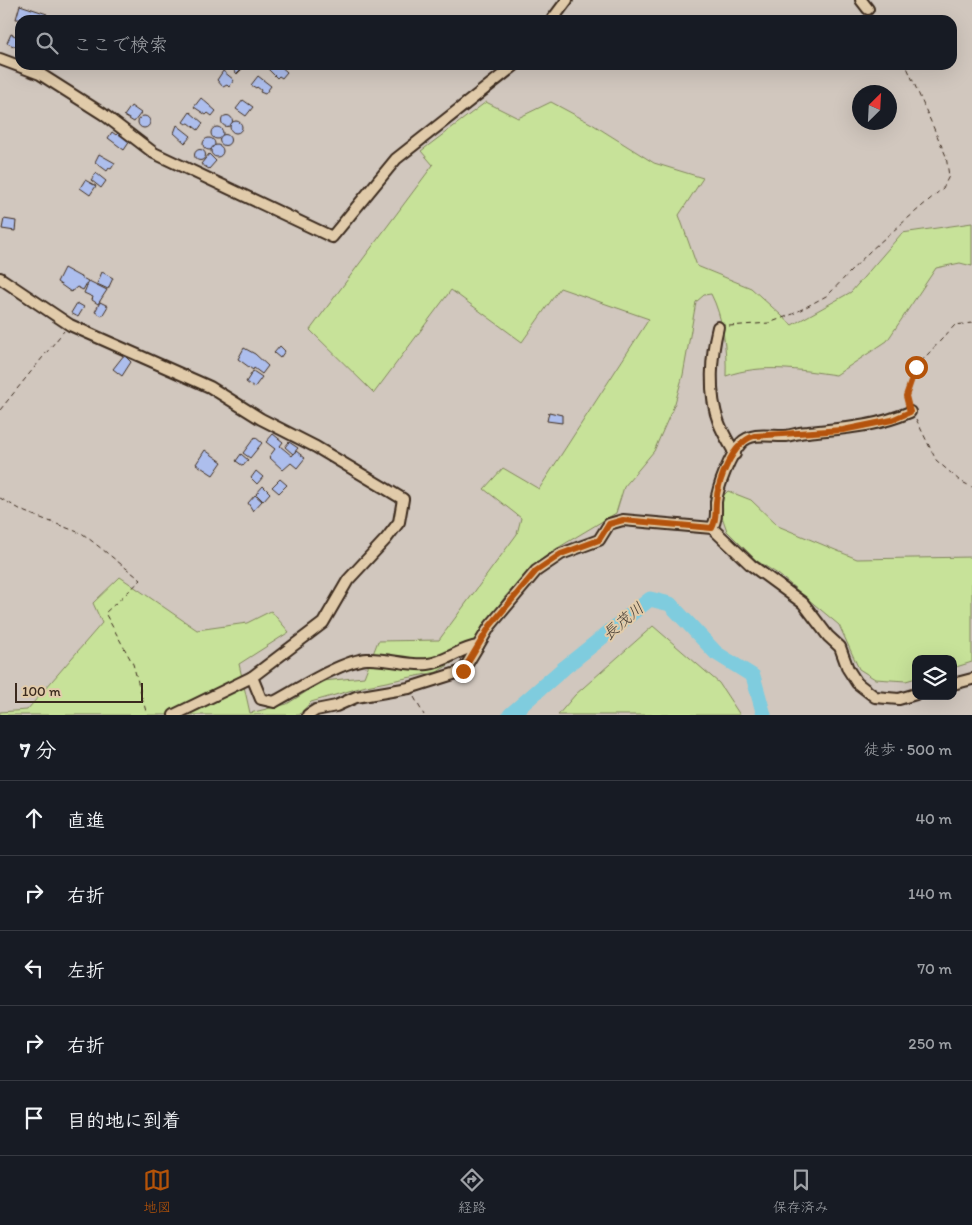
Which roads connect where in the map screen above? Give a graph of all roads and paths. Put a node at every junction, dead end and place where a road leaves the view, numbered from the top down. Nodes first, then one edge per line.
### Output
1 (567, 0) edge
2 (861, 0) edge
3 (868, 9) dead end
4 (556, 15) edge
5 (0, 59) edge
6 (15, 65) edge
7 (29, 70) edge
8 (509, 70) edge
9 (908, 70) edge
10 (0, 278) edge
11 (972, 323) edge
12 (70, 325) junction
13 (718, 327) joint
14 (0, 410) edge
15 (910, 412) junction
16 (735, 454) junction
17 (972, 487) edge
18 (0, 498) edge
19 (712, 528) junction
20 (478, 646) junction
21 (252, 677) junction
22 (972, 678) edge
23 (957, 683) edge
24 (409, 688) junction
25 (912, 695) edge
26 (147, 715) edge
27 (174, 715) edge
28 (308, 715) edge
29 (424, 715) edge

1 - 4 street
2 - 3 street
5 - 6 street
7 - 8 street
9 - 13 path
10 - 12 street
11 - 15 path
12 - 14 path
12 - 21 street
13 - 16 street
15 - 16 street
15 - 17 path
16 - 19 street
18 - 26 path
19 - 20 street
19 - 25 street
20 - 21 street
20 - 24 street
21 - 27 street
22 - 23 street
24 - 28 street
24 - 29 path

